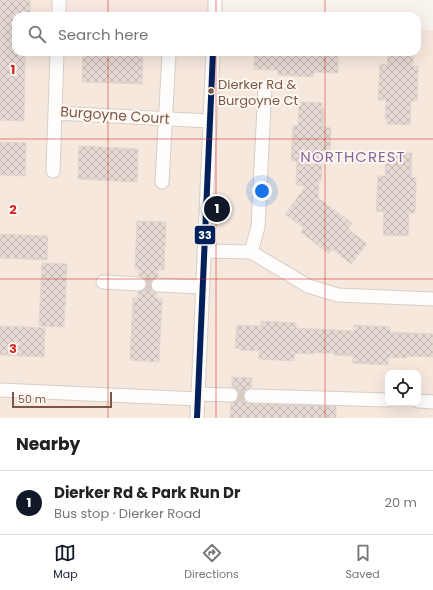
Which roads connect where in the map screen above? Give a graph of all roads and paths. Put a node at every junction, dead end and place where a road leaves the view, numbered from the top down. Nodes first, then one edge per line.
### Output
1 (59, 0) edge
2 (216, 0) edge
3 (59, 12) edge
4 (215, 12) edge
5 (57, 56) edge
6 (169, 56) edge
7 (213, 56) edge
8 (265, 87) dead end
9 (55, 113) junction
10 (165, 119) junction
11 (210, 121) junction
12 (53, 171) dead end
13 (162, 182) dead end
14 (204, 251) junction
15 (251, 252) junction
16 (103, 282) dead end
17 (139, 284) tunnel mouth
18 (158, 284) tunnel mouth
19 (202, 287) junction
20 (433, 299) edge
21 (0, 390) edge
22 (231, 396) tunnel mouth
23 (251, 396) tunnel mouth
24 (198, 397) junction
25 (385, 400) edge
26 (421, 401) edge
27 (433, 402) edge
28 (197, 418) edge

1 - 3 street
2 - 4 street
5 - 9 street, Burgoyne Court
6 - 10 street
7 - 11 street
8 - 15 street
9 - 10 street, Burgoyne Court
9 - 12 street
10 - 11 street, Burgoyne Court
10 - 13 street
11 - 14 street
14 - 15 street
14 - 19 street
15 - 20 street
16 - 17 street
18 - 19 street
19 - 24 street
21 - 24 street
22 - 24 street
23 - 25 street
24 - 28 street
26 - 27 street

